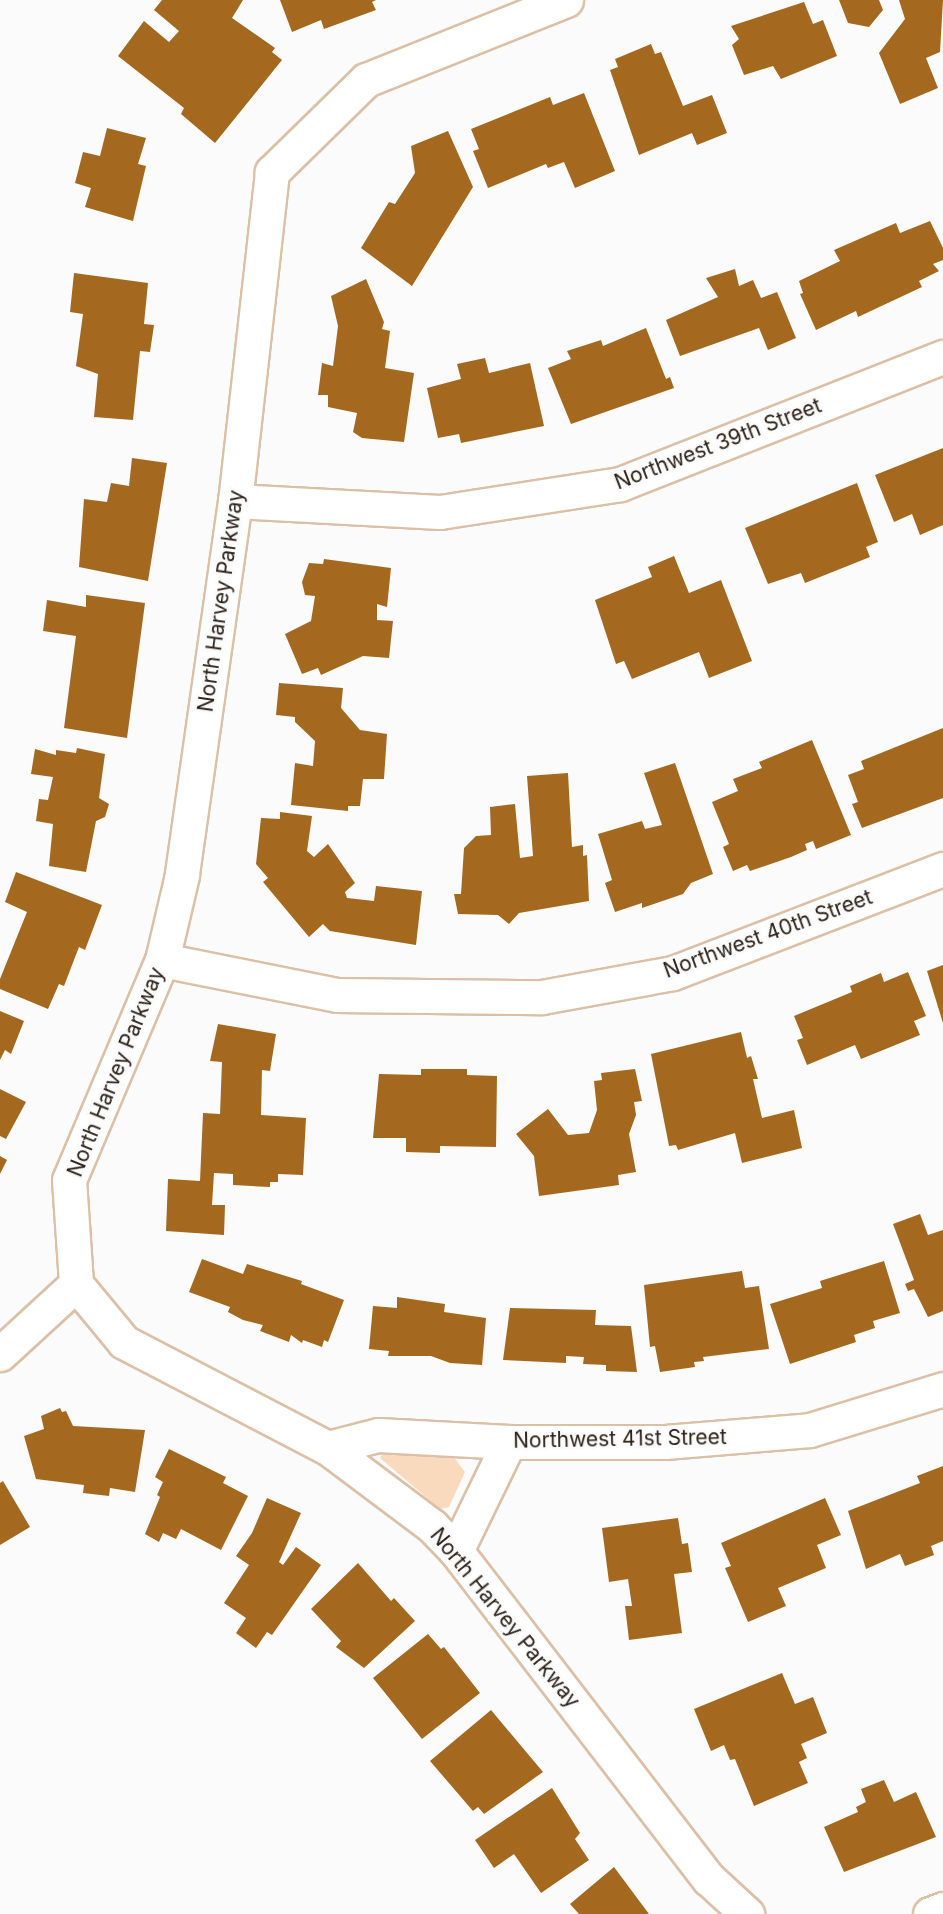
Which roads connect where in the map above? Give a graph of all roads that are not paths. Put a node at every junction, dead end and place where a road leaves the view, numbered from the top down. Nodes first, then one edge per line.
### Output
1 (566, 0) edge
2 (943, 357) edge
3 (235, 501) junction
4 (943, 869) edge
5 (162, 960) junction
6 (76, 1284) junction
7 (0, 1354) edge
8 (943, 1389) edge
9 (509, 1442) junction
10 (328, 1448) junction
11 (456, 1551) junction
12 (943, 1909) edge
13 (747, 1914) edge
14 (930, 1914) edge

1 - 3 street, North Harvey Parkway
2 - 3 street, Northwest 39th Street
3 - 5 street, North Harvey Parkway
4 - 5 street, Northwest 40th Street
5 - 6 street, North Harvey Parkway
6 - 7 street
6 - 10 street, North Harvey Parkway
8 - 9 street, Northwest 41st Street
9 - 10 street, Northwest 41st Street
9 - 11 street
10 - 11 street, North Harvey Parkway
11 - 13 street, North Harvey Parkway
12 - 14 street

